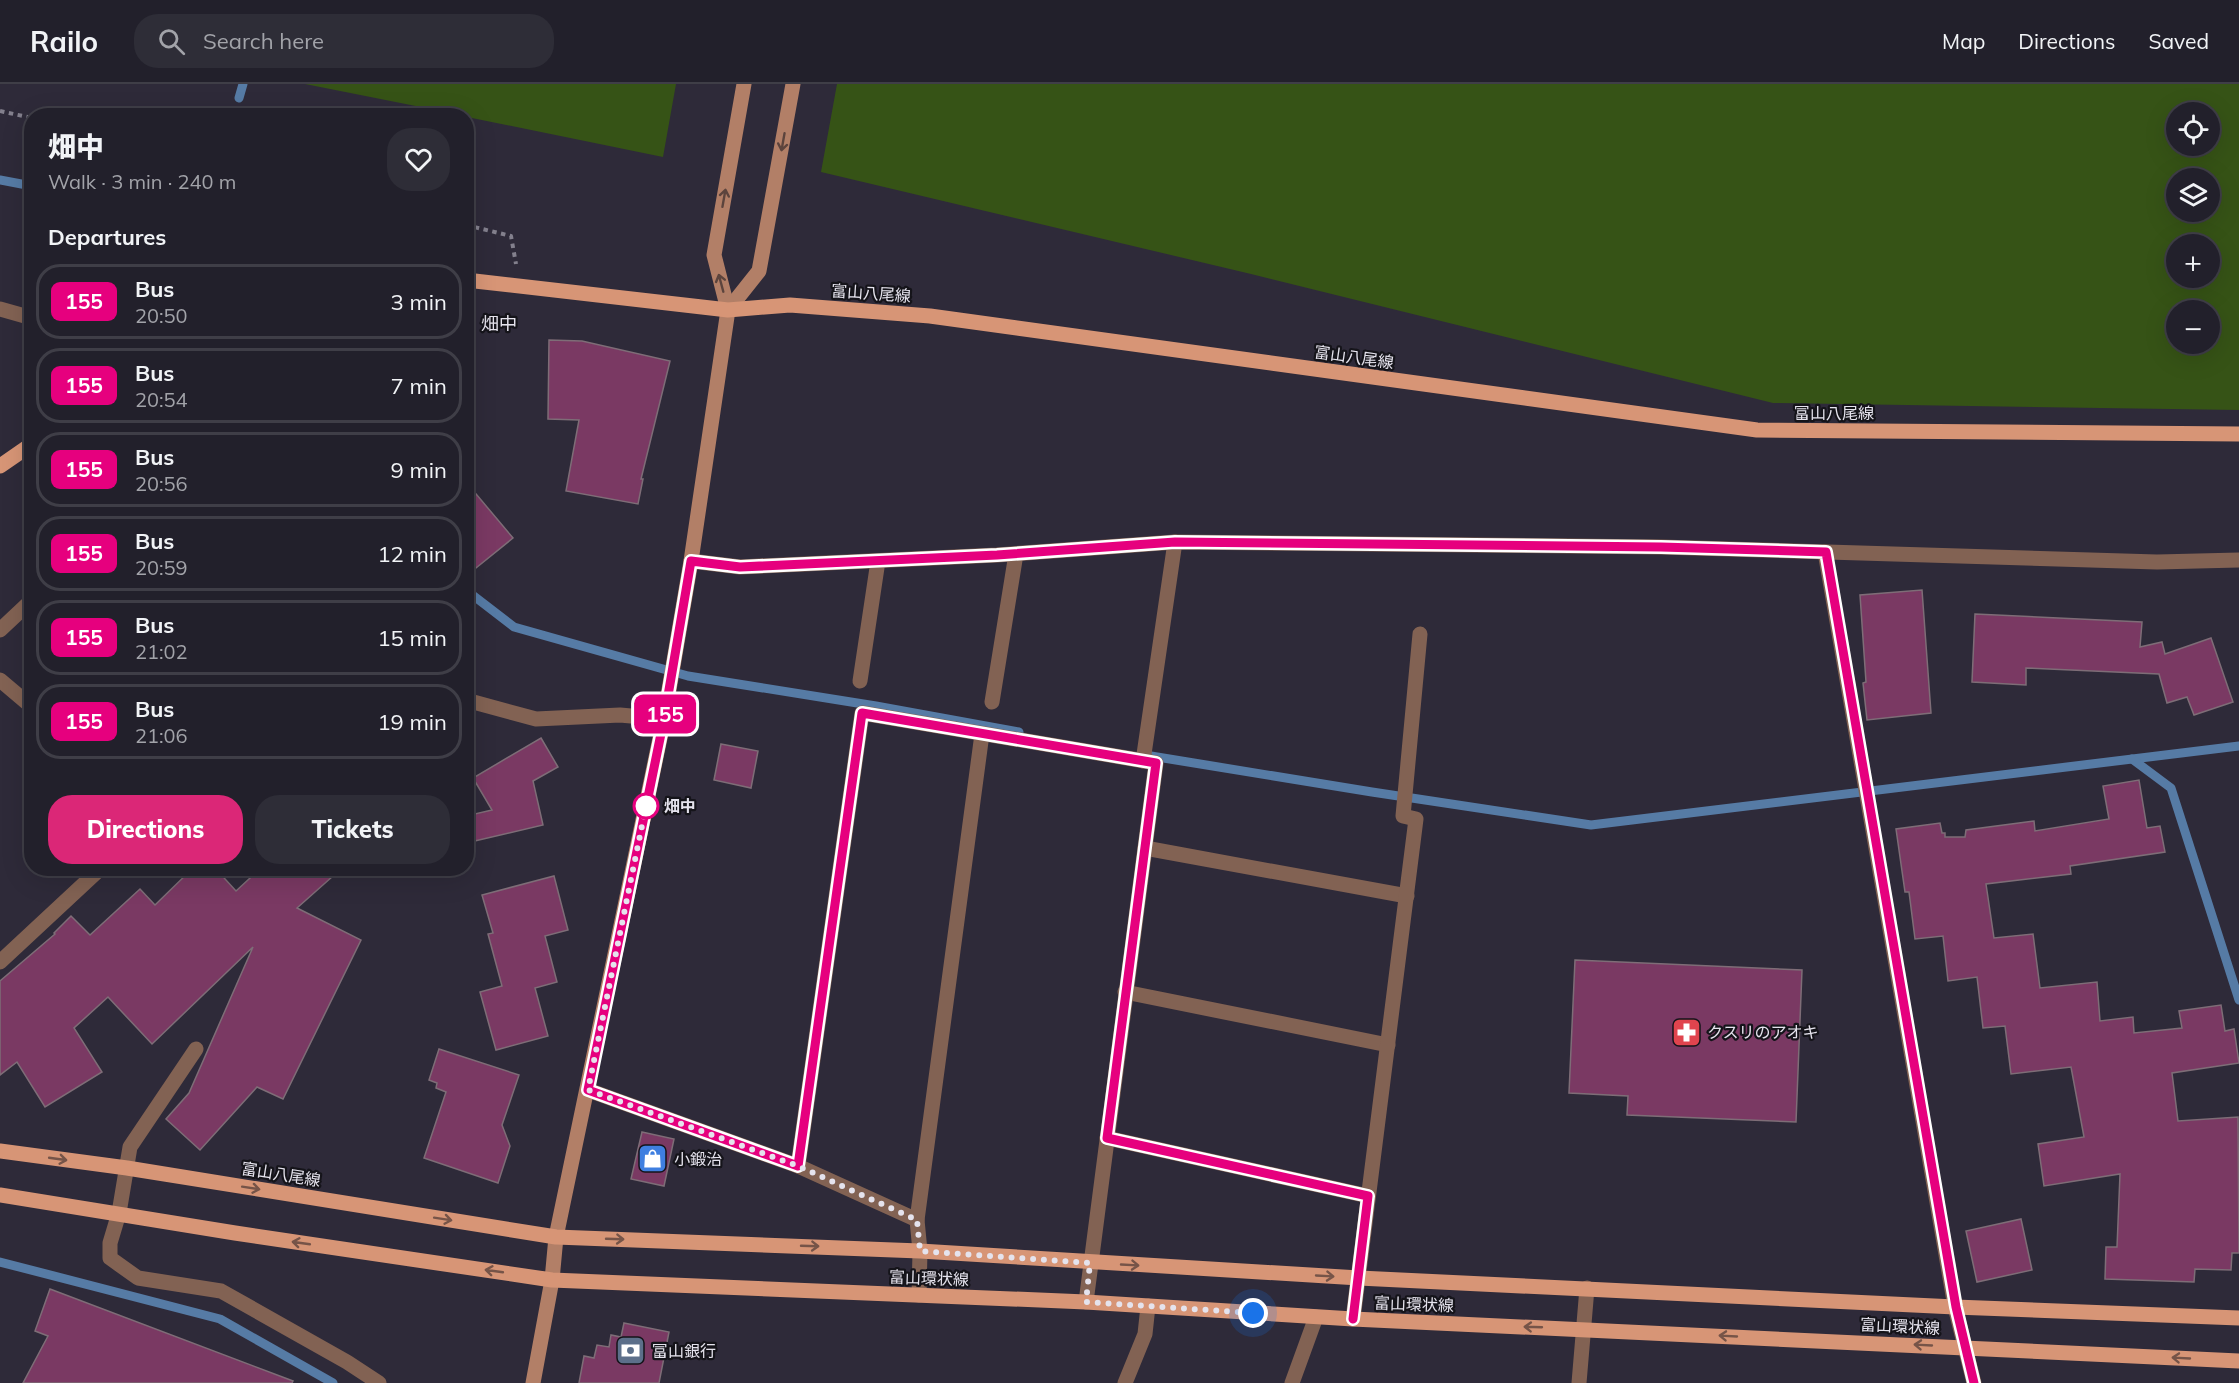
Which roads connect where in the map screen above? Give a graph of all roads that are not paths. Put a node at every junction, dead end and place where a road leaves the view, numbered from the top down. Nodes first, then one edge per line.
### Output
1 (744, 84) edge
2 (793, 84) edge
3 (474, 281) edge
4 (0, 309) edge
5 (728, 310) junction
6 (24, 316) edge
7 (2239, 434) edge
8 (24, 450) edge
9 (0, 466) edge
10 (1175, 542) junction
11 (1826, 552) junction
12 (1016, 554) junction
13 (2239, 560) edge
14 (691, 561) junction
15 (878, 561) junction
16 (24, 608) edge
17 (0, 630) edge
18 (1420, 634) dead end
19 (0, 680) edge
20 (860, 681) dead end
21 (24, 700) edge
22 (474, 702) edge
23 (992, 702) dead end
24 (664, 719) junction
25 (982, 734) junction
26 (1143, 761) junction
27 (1145, 848) junction
28 (92, 876) edge
29 (1407, 896) junction
30 (0, 962) edge
31 (1125, 992) junction
32 (1388, 1045) junction
33 (196, 1049) dead end
34 (588, 1090) junction
35 (1107, 1138) junction
36 (0, 1151) edge
37 (798, 1166) junction
38 (127, 1168) junction
39 (0, 1195) edge
40 (1368, 1196) junction
41 (119, 1213) junction
42 (917, 1220) junction
43 (556, 1237) junction
44 (920, 1251) junction
45 (1090, 1263) junction
46 (1359, 1278) junction
47 (552, 1280) junction
48 (1587, 1288) junction
49 (919, 1295) junction
50 (1086, 1302) junction
51 (1148, 1306) junction
52 (1956, 1307) junction
53 (1316, 1317) junction
54 (2239, 1318) edge
55 (1353, 1319) junction
56 (1583, 1329) junction
57 (1966, 1347) junction
58 (2239, 1361) edge
59 (379, 1383) edge
60 (533, 1383) edge
61 (1125, 1383) edge
62 (1292, 1383) edge
63 (1579, 1383) edge
64 (1974, 1383) edge

5 -> 1 street
2 -> 5 street
3 - 5 main road, 富山八尾線
4 - 6 street
5 - 7 main road, 富山八尾線
5 - 14 street
8 - 9 main road
10 - 11 street
10 - 12 street
10 - 26 street
11 - 13 street
11 - 52 street
12 - 15 street
12 - 23 street
14 - 15 street
14 - 24 street
15 - 20 street
16 - 17 street
18 - 29 street
19 - 21 street
22 - 24 street
24 - 34 street
25 - 26 street
25 - 37 street
25 - 42 street
26 - 27 street
27 - 29 street
27 - 31 street
28 - 30 street
29 - 32 street
31 - 32 street
31 - 35 street
32 - 40 street
33 - 38 street
34 - 37 street
34 - 43 street
35 - 40 street
35 - 45 street
36 -> 38 main road, 富山八尾線
37 - 42 street
38 - 41 street
38 -> 43 main road, 富山八尾線
39 - 41 main road
40 - 46 street
47 -> 41 main road
41 - 59 street
42 - 44 street
43 -> 44 main road, 富山環状線
43 - 47 street
44 - 45 main road, 富山環状線
44 - 49 street
45 -> 46 main road, 富山環状線
45 - 50 street
46 - 48 main road, 富山環状線
46 - 55 street
47 - 49 main road, 富山環状線
47 - 60 street
48 - 52 main road, 富山環状線
48 - 56 street
49 - 50 main road, 富山環状線
50 - 51 main road, 富山環状線
51 - 53 main road, 富山環状線
51 - 61 street
52 - 54 main road, 富山環状線
52 - 57 street
53 - 55 main road, 富山環状線
53 - 62 street
56 -> 55 main road, 富山環状線
57 -> 56 main road, 富山環状線
56 - 63 street
58 -> 57 main road, 富山環状線
57 - 64 street

